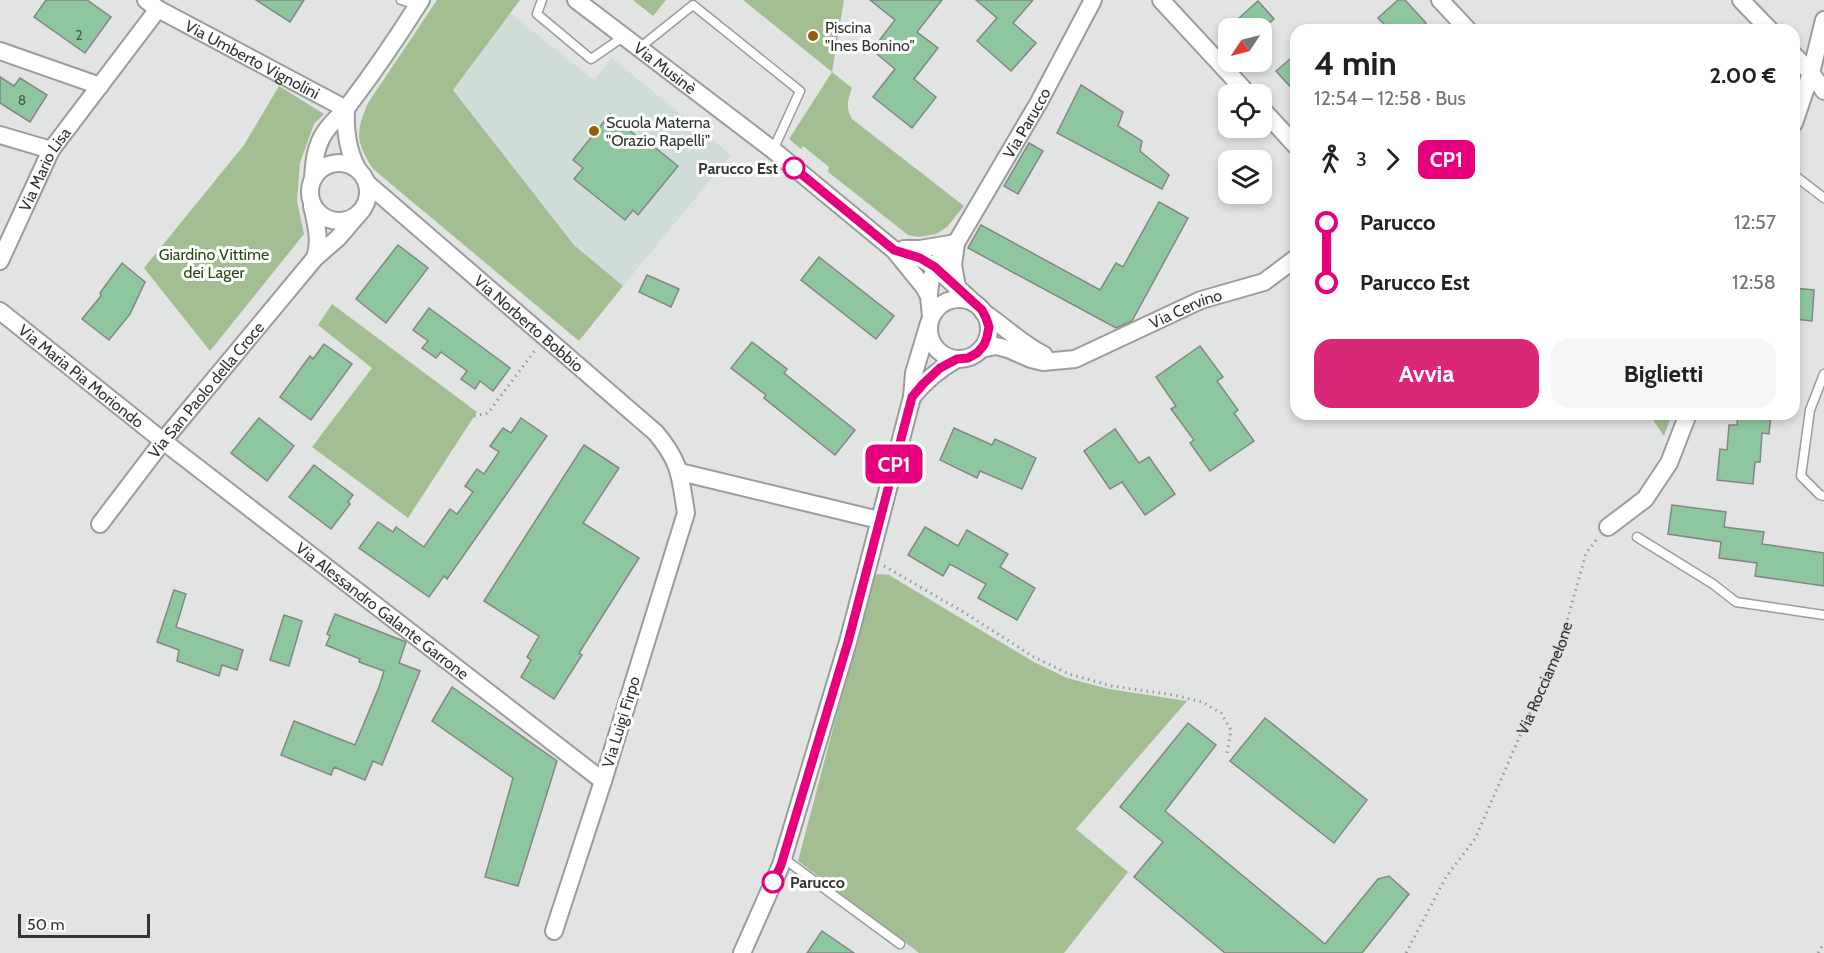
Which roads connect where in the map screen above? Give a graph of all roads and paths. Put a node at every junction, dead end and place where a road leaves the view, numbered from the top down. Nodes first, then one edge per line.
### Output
1 (400, 0) edge
2 (542, 0) edge
3 (576, 0) edge
4 (1093, 0) edge
5 (1161, 0) edge
6 (1440, 0) edge
7 (1741, 0) edge
8 (420, 2) edge
9 (152, 5) edge
10 (1824, 20) edge
11 (1462, 24) edge
12 (1764, 24) edge
13 (623, 37) junction
14 (638, 49) junction
15 (0, 51) edge
16 (1800, 61) edge
17 (1811, 73) junction
18 (1239, 84) edge
19 (100, 86) junction
20 (1824, 91) edge
21 (1800, 105) edge
22 (346, 109) junction
23 (1272, 120) edge
24 (0, 135) edge
25 (1290, 139) edge
26 (51, 150) junction
27 (773, 150) junction
28 (357, 168) junction
29 (313, 178) junction
30 (1800, 180) edge
31 (368, 184) junction
32 (1824, 198) edge
33 (311, 202) junction
34 (362, 210) junction
35 (956, 243) junction
36 (894, 250) junction
37 (315, 258) junction
38 (0, 261) edge
39 (1290, 262) edge
40 (935, 267) junction
41 (957, 287) junction
42 (929, 296) junction
43 (979, 308) junction
44 (0, 311) edge
45 (930, 320) junction
46 (546, 336) junction
47 (981, 348) junction
48 (957, 359) junction
49 (1075, 359) junction
50 (1824, 374) edge
51 (912, 397) junction
52 (474, 416) dead end
53 (1686, 420) edge
54 (163, 441) junction
55 (680, 472) junction
56 (1824, 496) edge
57 (686, 513) joint
58 (879, 520) junction
59 (100, 524) dead end
60 (1608, 527) joint
61 (1637, 537) dead end
62 (869, 558) junction
63 (1824, 615) edge
64 (1227, 753) dead end
65 (603, 781) junction
66 (783, 858) junction
67 (554, 931) dead end
68 (1824, 943) edge
69 (900, 944) dead end
70 (742, 953) edge
71 (1406, 953) edge
72 (1818, 953) edge

1 - 8 lane
2 - 13 lane
3 - 13 street, Via Musinè
4 - 35 street, Via Parucco
5 - 18 street
6 - 11 street
7 - 12 street
8 - 22 street
9 - 19 street, Via Mario Lisa
9 - 22 street, Via Umberto Vignolini
10 - 17 street
13 - 14 street, Via Musinè
14 - 27 street, Via Musinè
14 - 27 lane
15 - 19 street
16 - 17 street
17 - 20 street
17 - 21 street
19 - 26 street, Via Mario Lisa
22 - 28 street
22 - 29 street
23 - 25 street
24 - 26 street
26 - 38 street, Via Mario Lisa
27 - 36 street, Via Musinè
28 - 29 street
28 - 31 street
29 - 33 street
30 - 32 lane
31 - 34 street
31 - 46 street, Via Norberto Bobbio
33 - 34 street
33 - 37 street
34 - 37 street, Via San Paolo della Croce
35 - 36 street
35 - 40 street, Via Parucco
35 - 41 street
36 - 40 street
36 - 42 street
37 - 54 street, Via San Paolo della Croce
39 - 49 street, Via Cervino
40 - 41 street
40 - 42 street
41 - 43 street
42 - 45 street
43 - 45 street
43 - 47 street
43 - 49 street
44 - 54 street, Via Maria Pia Moriondo
45 - 48 street
45 - 51 street
46 - 52 path
46 - 55 street, Via Norberto Bobbio
47 - 48 street
47 - 49 street, Via Cervino
48 - 51 street
50 - 56 lane
51 - 58 street
53 - 60 street
54 - 59 street, Via San Paolo della Croce
54 - 65 street, Via Alessandro Galante Garrone
55 - 57 street, Via Norberto Bobbio
55 - 58 street
57 - 65 street, Via Luigi Firpo
58 - 62 street
60 - 71 path, Via Rocciamelone
61 - 63 lane
62 - 64 path
62 - 66 street
65 - 67 street, Via Luigi Firpo
66 - 69 lane
66 - 70 street
68 - 72 path

